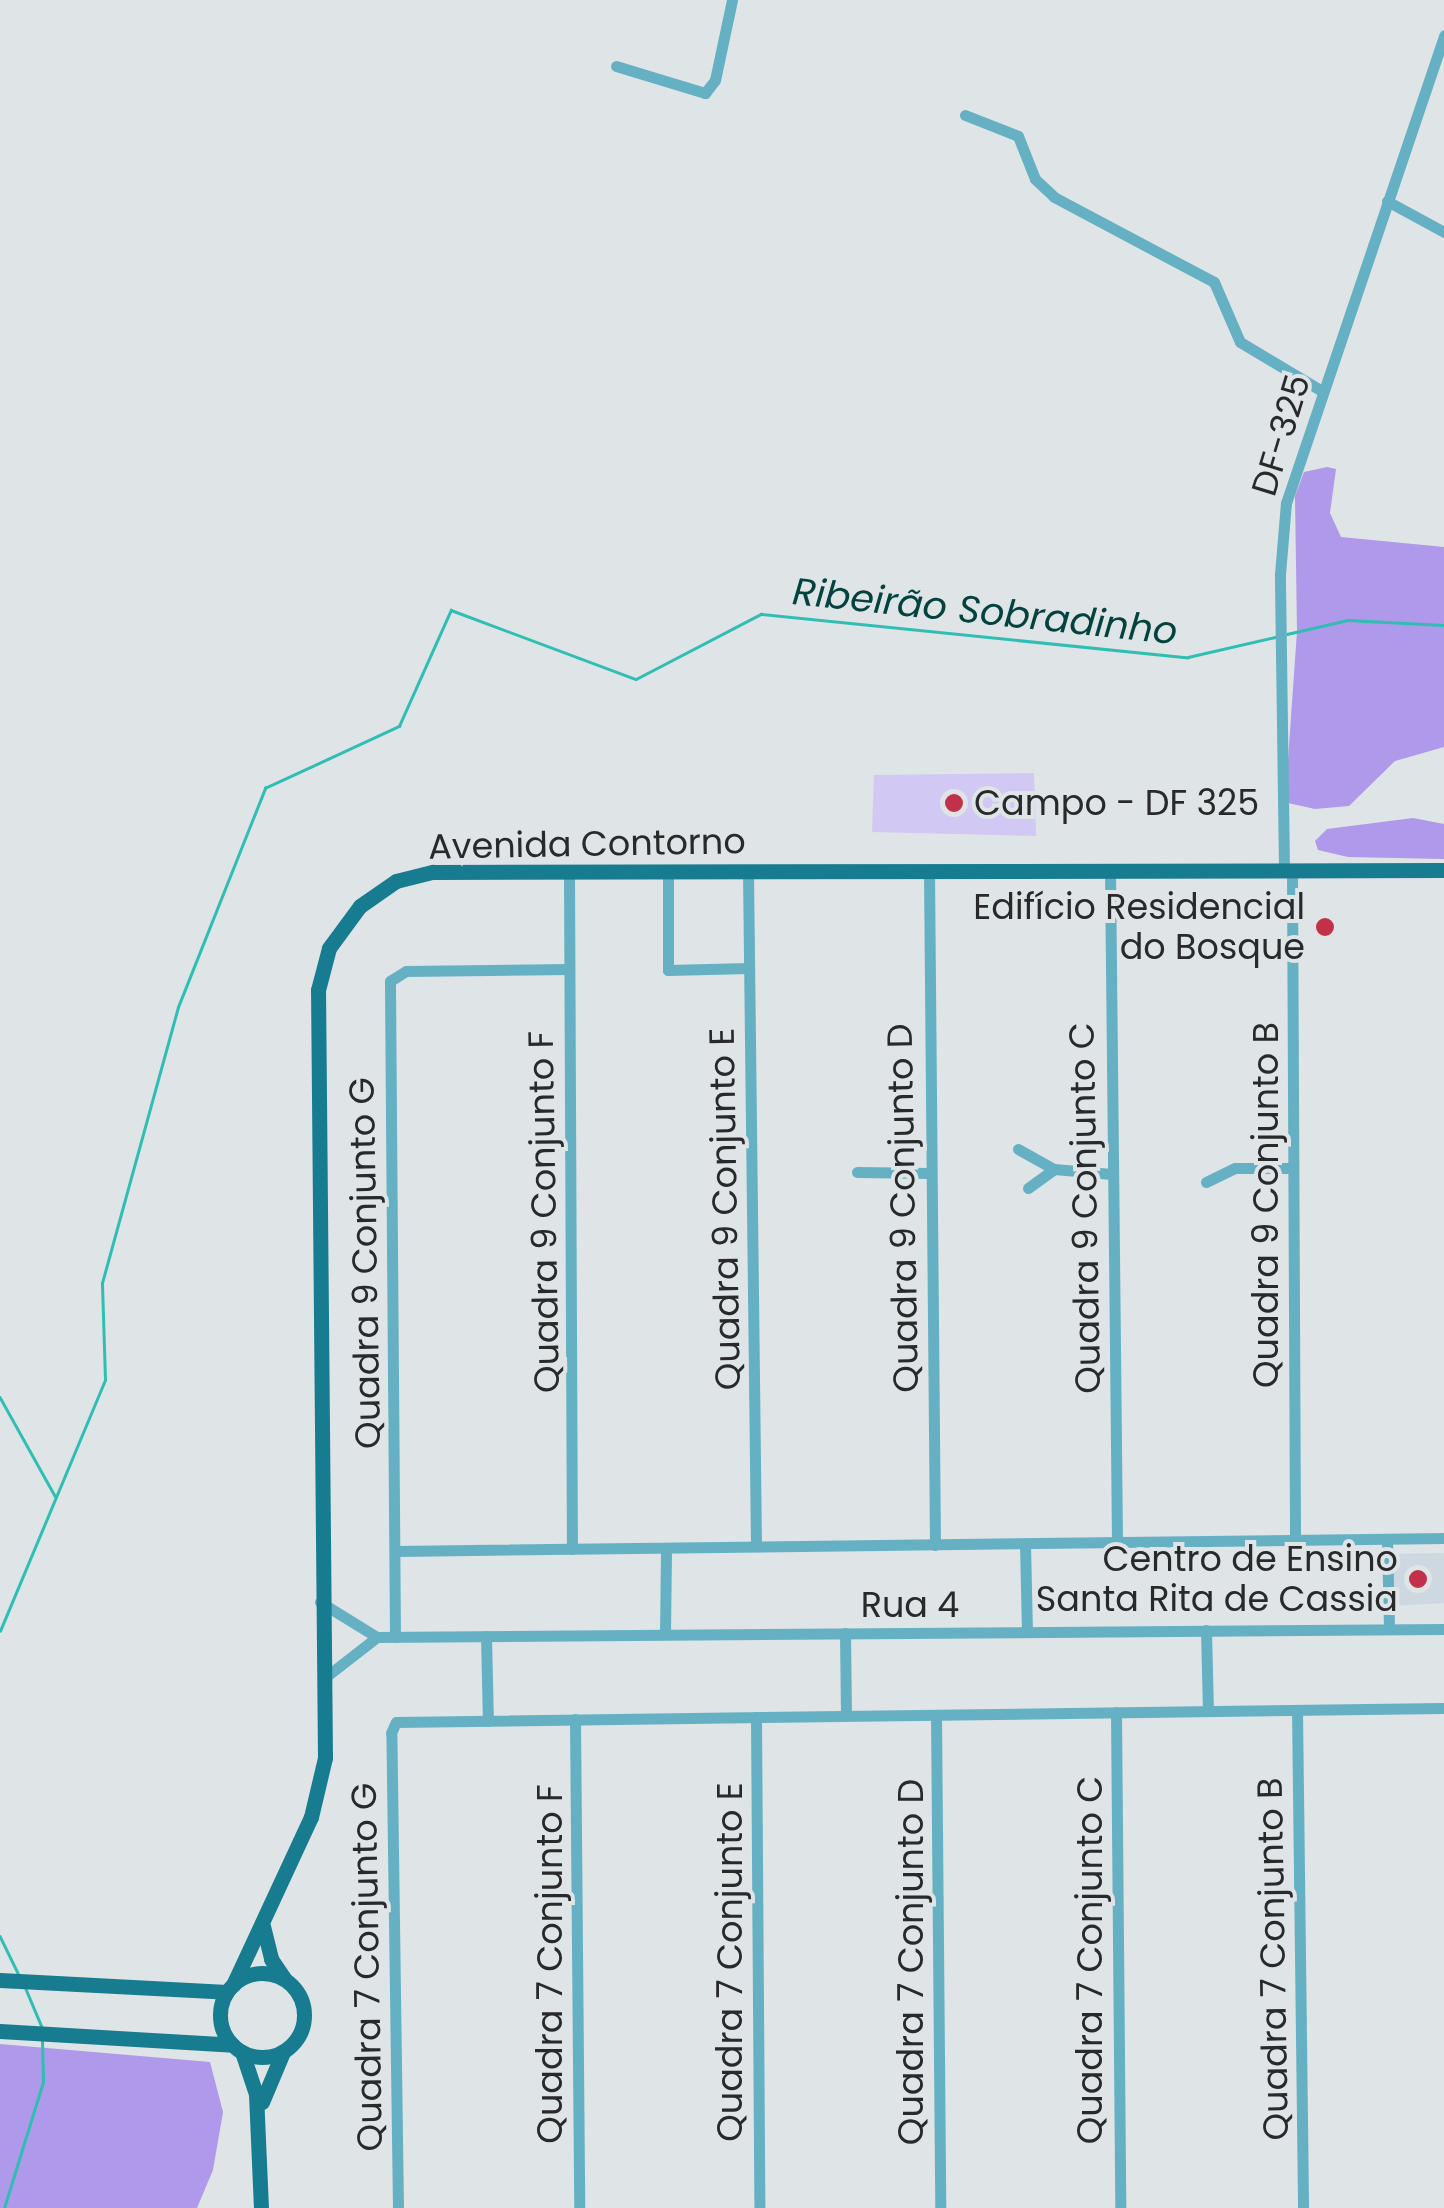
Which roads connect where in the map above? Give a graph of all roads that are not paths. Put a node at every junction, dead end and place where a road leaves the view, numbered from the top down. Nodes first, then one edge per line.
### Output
1 (732, 0) edge
2 (1444, 35) edge
3 (616, 66) dead end
4 (966, 115) dead end
5 (1386, 201) junction
6 (1444, 232) edge
7 (1322, 391) junction
8 (1288, 870) junction
9 (1444, 870) edge
10 (929, 871) junction
11 (1110, 871) junction
12 (668, 872) junction
13 (748, 872) junction
14 (569, 873) junction
15 (750, 968) junction
16 (569, 969) junction
17 (1018, 1149) dead end
18 (1293, 1168) junction
19 (1054, 1169) junction
20 (856, 1172) dead end
21 (930, 1173) junction
22 (1112, 1174) junction
23 (1206, 1182) dead end
24 (1028, 1188) dead end
25 (1444, 1538) edge
26 (1294, 1540) junction
27 (1387, 1540) junction
28 (935, 1544) junction
29 (1025, 1544) junction
30 (1117, 1544) junction
31 (756, 1546) junction
32 (572, 1549) junction
33 (666, 1549) junction
34 (396, 1551) junction
35 (320, 1602) junction
36 (1444, 1628) edge
37 (1389, 1629) junction
38 (1206, 1630) junction
39 (1026, 1632) junction
40 (845, 1633) junction
41 (666, 1634) junction
42 (376, 1636) junction
43 (396, 1636) junction
44 (486, 1636) junction
45 (323, 1679) junction
46 (1444, 1708) edge
47 (1298, 1710) junction
48 (1208, 1711) junction
49 (1116, 1712) junction
50 (846, 1715) junction
51 (936, 1715) junction
52 (756, 1717) junction
53 (576, 1719) junction
54 (488, 1720) junction
55 (263, 1922) junction
56 (286, 1980) junction
57 (2, 1981) edge
58 (230, 1988) junction
59 (0, 2031) edge
60 (238, 2049) junction
61 (283, 2052) junction
62 (259, 2128) junction
63 (261, 2208) edge
64 (398, 2208) edge
65 (579, 2208) edge
66 (759, 2208) edge
67 (940, 2208) edge
68 (1120, 2208) edge
69 (1303, 2208) edge

1 - 3 street
2 - 5 street, DF-325
4 - 7 street
5 - 6 street
5 - 7 street, DF-325
7 - 8 street, DF-325
8 - 9 main road, Avenida Contorno
8 - 11 main road, Avenida Contorno
8 - 18 street, Quadra 9 Conjunto B
10 - 11 main road, Avenida Contorno
10 - 13 main road, Avenida Contorno
10 - 21 street, Quadra 9 Conjunto D
11 - 22 street, Quadra 9 Conjunto C
12 - 13 main road, Avenida Contorno
12 - 14 main road, Avenida Contorno
12 - 15 street
13 - 15 street, Quadra 9 Conjunto E
14 - 16 street, Quadra 9 Conjunto F
14 - 35 main road, Avenida Contorno
15 - 31 street, Quadra 9 Conjunto E
16 - 32 street, Quadra 9 Conjunto F
16 - 34 street, Quadra 9 Conjunto G
17 - 19 street
18 - 23 street
18 - 26 street, Quadra 9 Conjunto B
19 - 22 street
19 - 24 street
20 - 21 street
21 - 28 street, Quadra 9 Conjunto D
22 - 30 street, Quadra 9 Conjunto C
25 - 27 street
26 - 27 street
26 - 30 street
27 - 37 street
28 - 29 street
28 - 31 street
29 - 30 street
29 - 39 street
31 - 33 street
32 - 33 street
32 - 34 street
33 - 41 street
34 - 43 street, Quadra 9 Conjunto G
35 - 42 street
35 - 45 main road, Avenida Contorno
36 - 37 street, Rua 4
37 - 38 street, Rua 4
38 - 39 street, Rua 4
38 - 48 street
39 - 40 street, Rua 4
40 - 41 street, Rua 4
40 - 50 street
41 - 44 street, Rua 4
42 - 43 street, Rua 4
42 - 45 street
43 - 44 street, Rua 4
44 - 54 street
45 - 55 main road, Avenida Contorno
46 - 47 street
47 - 48 street
47 - 69 street, Quadra 7 Conjunto B
48 - 49 street
49 - 51 street
49 - 68 street, Quadra 7 Conjunto C
50 - 51 street
50 - 52 street
51 - 67 street, Quadra 7 Conjunto D
52 - 53 street
52 - 66 street, Quadra 7 Conjunto E
53 - 54 street
53 - 65 street, Quadra 7 Conjunto F
54 - 64 street, Quadra 7 Conjunto G
55 - 56 main road
55 - 58 main road, Avenida Contorno
56 - 58 main road
56 - 61 main road
57 - 58 main road
58 - 60 main road
59 - 60 main road
60 - 61 main road
60 - 62 main road
61 - 62 main road
62 - 63 main road

